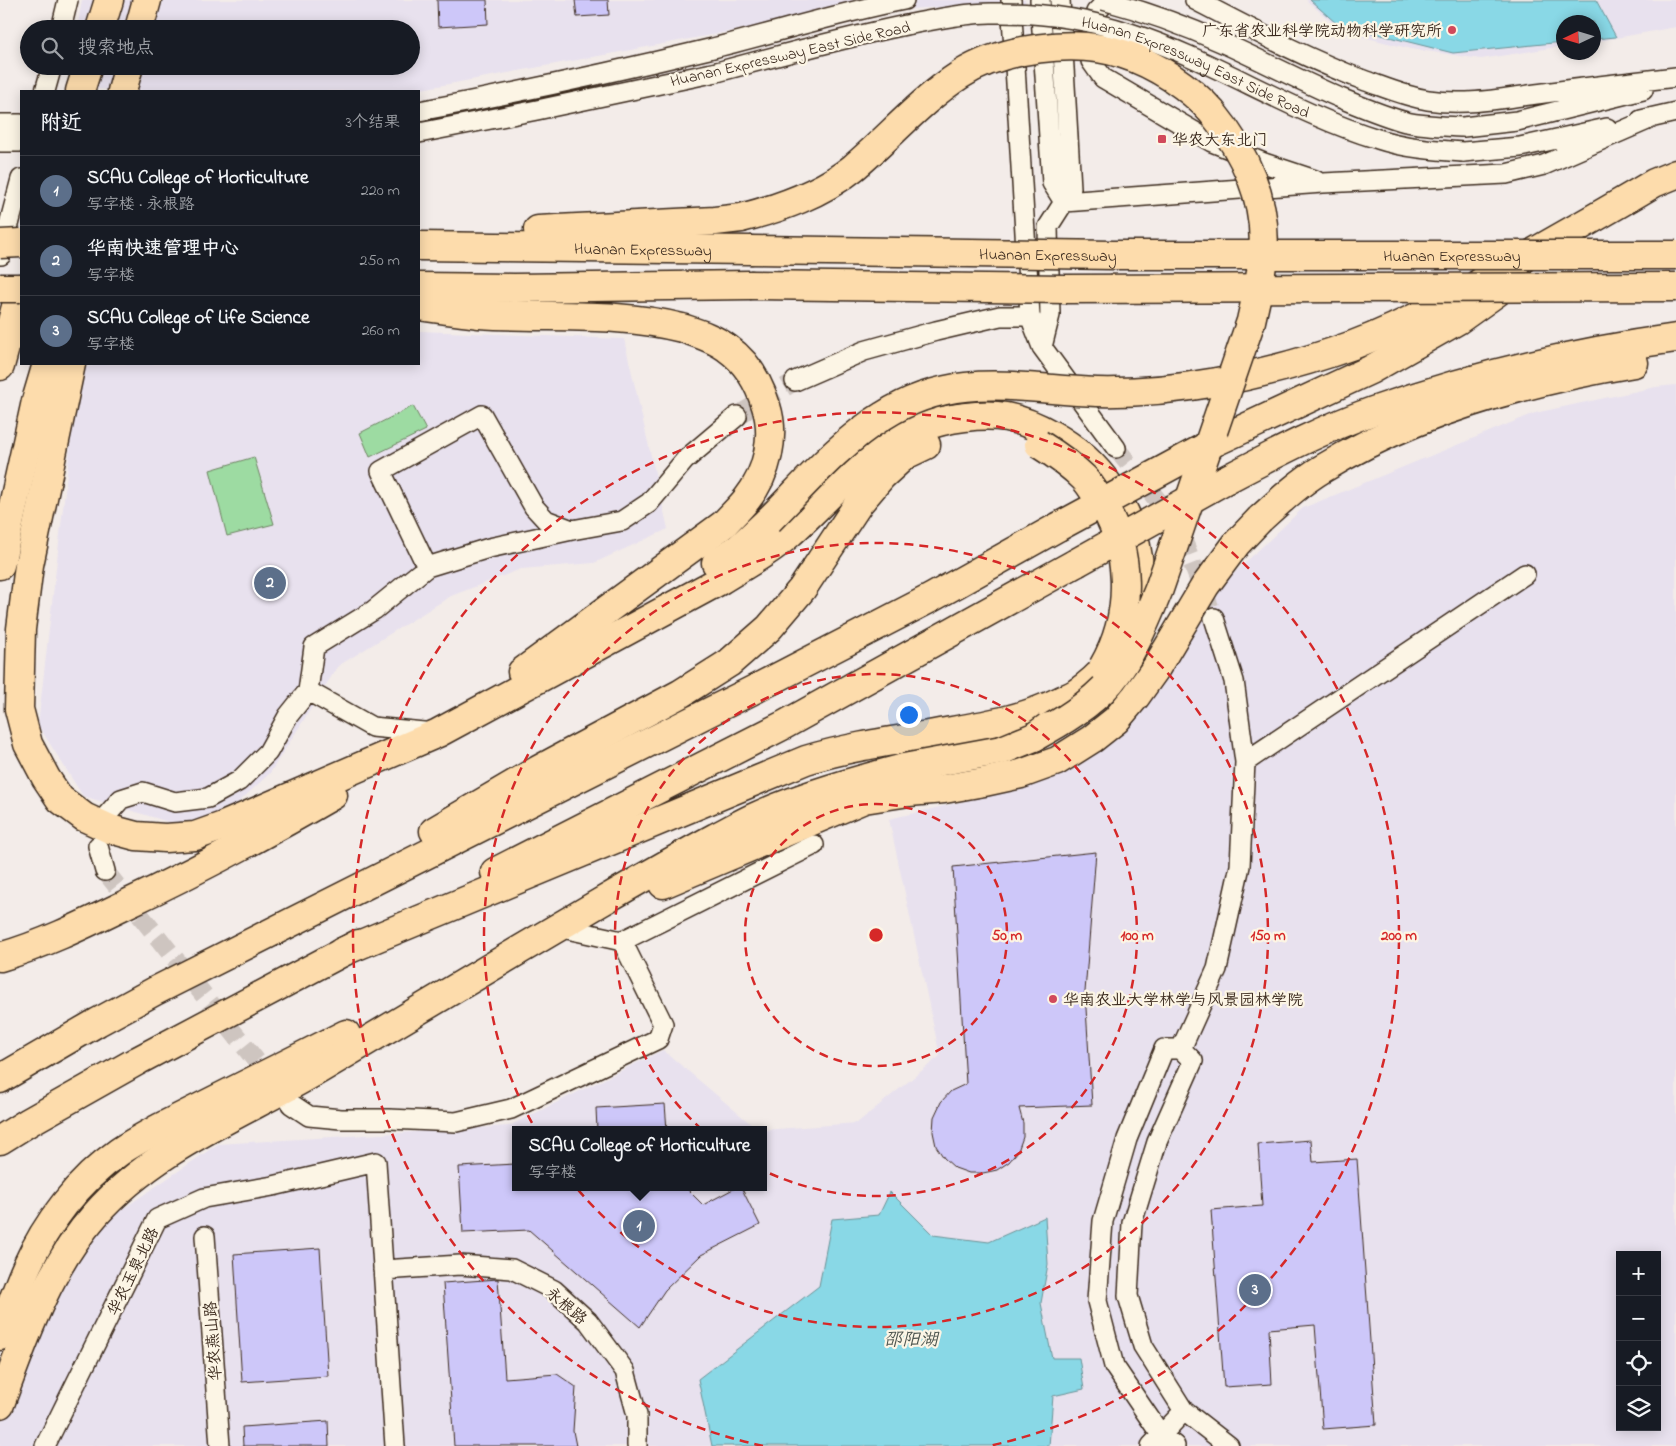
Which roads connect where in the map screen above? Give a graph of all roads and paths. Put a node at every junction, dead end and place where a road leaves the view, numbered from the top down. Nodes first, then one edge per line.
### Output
1 (68, 0) edge
2 (109, 0) edge
3 (148, 0) edge
4 (904, 0) edge
5 (1011, 0) edge
6 (1040, 0) edge
7 (1060, 0) edge
8 (1103, 0) edge
9 (1110, 0) edge
10 (1195, 0) edge
11 (63, 20) edge
12 (103, 20) edge
13 (143, 20) edge
14 (49, 75) edge
15 (85, 75) edge
16 (126, 75) edge
17 (132, 75) edge
18 (1676, 77) edge
19 (1676, 82) edge
20 (45, 90) edge
21 (80, 90) edge
22 (122, 90) edge
23 (129, 90) edge
24 (420, 111) edge
25 (1676, 112) edge
26 (1652, 118) junction
27 (0, 124) edge
28 (20, 124) edge
29 (420, 133) edge
30 (0, 142) edge
31 (20, 142) edge
32 (1676, 174) edge
33 (20, 183) edge
34 (1323, 183) junction
35 (1626, 200) junction
36 (1064, 202) junction
37 (420, 236) edge
38 (20, 243) edge
39 (0, 244) edge
40 (420, 246) edge
41 (1676, 255) edge
42 (0, 257) edge
43 (420, 287) edge
44 (1676, 287) edge
45 (0, 288) edge
46 (20, 288) edge
47 (20, 292) edge
48 (420, 306) edge
49 (1030, 316) junction
50 (1676, 338) edge
51 (1042, 347) junction
52 (1676, 356) edge
53 (47, 365) edge
54 (71, 365) edge
55 (0, 366) edge
56 (795, 381) tunnel mouth
57 (737, 416) tunnel mouth
58 (1116, 448) tunnel mouth
59 (572, 530) junction
60 (0, 565) edge
61 (427, 567) junction
62 (1525, 574) dead end
63 (1214, 618) tunnel mouth
64 (308, 691) junction
65 (438, 733) junction
66 (1034, 738) junction
67 (1245, 762) junction
68 (906, 780) junction
69 (107, 815) dead end
70 (814, 845) dead end
71 (98, 846) dead end
72 (105, 871) tunnel mouth
73 (558, 927) junction
74 (622, 941) junction
75 (342, 952) junction
76 (0, 957) edge
77 (216, 961) junction
78 (1187, 1055) junction
79 (0, 1080) edge
80 (291, 1104) dead end
81 (0, 1140) edge
82 (205, 1236) dead end
83 (383, 1270) junction
84 (0, 1336) edge
85 (0, 1404) edge
86 (1184, 1411) junction
87 (1162, 1442) edge
88 (45, 1446) edge
89 (220, 1446) edge
90 (395, 1446) edge
91 (637, 1446) edge
92 (1230, 1446) edge

1 - 11 street
2 - 12 highway
3 - 13 highway
4 - 24 street, Huanan Expressway East Side Road
5 - 49 street
6 - 36 street
7 - 36 street
8 - 19 street, Huanan Expressway East Side Road, bridge
9 - 34 street
10 - 18 street
14 - 20 street
15 - 21 highway
16 - 22 highway
17 - 23 highway
25 - 26 street, Huanan Expressway East Side Road
26 - 29 street, Huanan Expressway East Side Road, bridge
26 - 34 street
27 - 28 street
30 - 31 street
32 - 35 highway
33 - 42 street
34 - 36 street
35 - 65 highway, bridge
35 - 77 highway, bridge
36 - 51 street
37 - 66 highway, bridge
38 - 39 highway, bridge
40 - 41 highway, Huanan Expressway, bridge
43 - 44 highway, Huanan Expressway, bridge
45 - 46 highway, bridge
47 - 55 highway
48 - 65 highway
49 - 51 street
49 - 56 street
50 - 75 highway, bridge
51 - 58 street
52 - 68 highway, bridge
53 - 60 highway
54 - 65 highway
57 - 59 street
59 - 61 street
59 - 61 street
61 - 64 street
62 - 67 street
63 - 67 street
64 - 65 street
64 - 69 street
65 - 75 highway
65 - 76 highway
66 - 68 highway, bridge
66 - 77 highway, bridge
67 - 78 street
68 - 73 highway
70 - 74 street
71 - 72 street
73 - 74 street
73 - 84 highway
73 - 85 highway
74 - 80 street
75 - 81 highway
77 - 79 highway
78 - 86 street
78 - 87 street
82 - 89 street, 华农燕山路
83 - 88 street, 华农玉泉北路
83 - 90 street
83 - 91 street, 永根路
86 - 87 street
86 - 92 street

